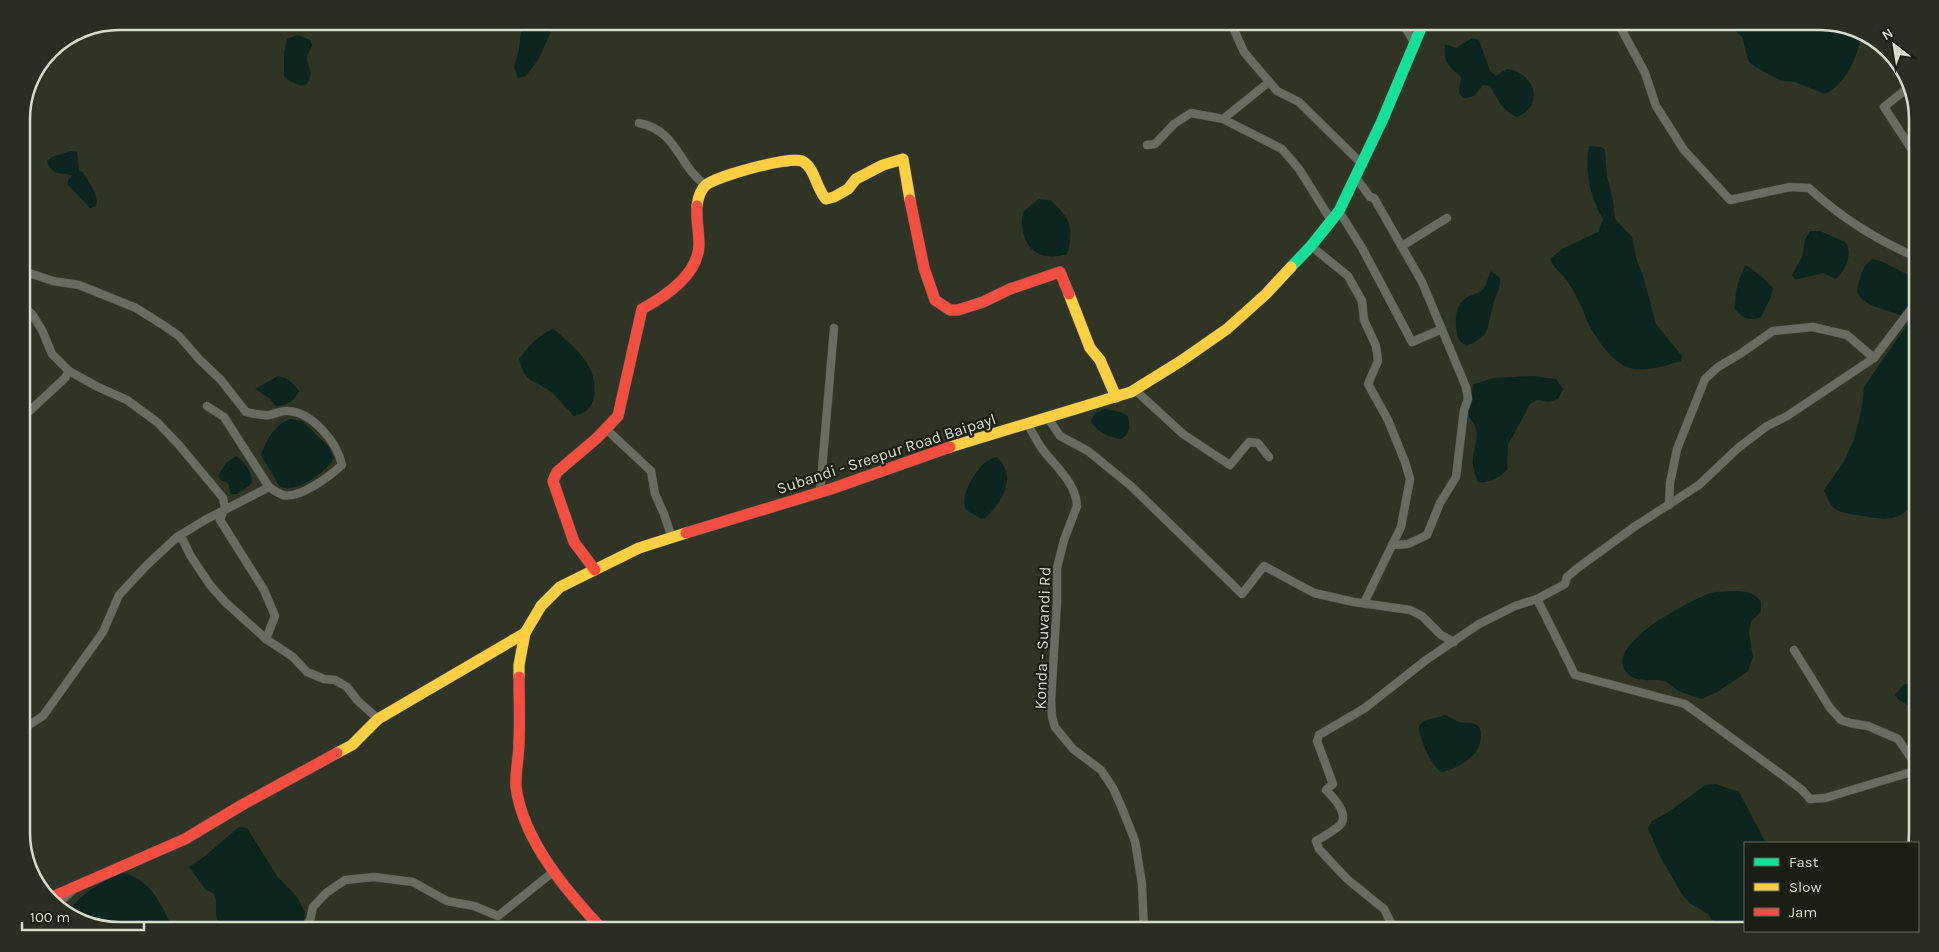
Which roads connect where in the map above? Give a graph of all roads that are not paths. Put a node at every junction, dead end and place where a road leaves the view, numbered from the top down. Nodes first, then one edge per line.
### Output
1 (1234, 30) edge
2 (1407, 30) edge
3 (1420, 30) edge
4 (1623, 30) edge
5 (1414, 42) junction
6 (1269, 82) junction
7 (1904, 91) edge
8 (1223, 119) junction
9 (640, 123) dead end
10 (1147, 145) dead end
11 (1909, 145) edge
12 (1363, 164) junction
13 (1355, 176) junction
14 (705, 186) junction
15 (1335, 215) junction
16 (1447, 218) dead end
17 (1311, 246) junction
18 (1402, 246) junction
19 (1909, 254) edge
20 (30, 273) edge
21 (30, 312) edge
22 (1909, 312) edge
23 (834, 328) dead end
24 (1442, 329) junction
25 (1874, 358) junction
26 (69, 371) junction
27 (1135, 390) junction
28 (1116, 397) junction
29 (207, 406) dead end
30 (30, 411) edge
31 (1048, 418) junction
32 (1027, 423) junction
33 (606, 429) junction
34 (1269, 457) dead end
35 (269, 487) junction
36 (820, 493) junction
37 (1669, 505) junction
38 (222, 512) junction
39 (177, 537) junction
40 (672, 538) junction
41 (1392, 545) junction
42 (595, 570) junction
43 (1537, 599) junction
44 (1364, 604) junction
45 (525, 633) junction
46 (266, 639) junction
47 (1454, 642) junction
48 (1794, 650) dead end
49 (378, 719) junction
50 (30, 724) edge
51 (1909, 756) edge
52 (1909, 772) edge
53 (553, 872) junction
54 (75, 888) junction
55 (56, 896) edge
56 (61, 901) edge
57 (309, 922) edge
58 (595, 922) edge
59 (1144, 922) edge
60 (1390, 922) edge

1 - 6 street
2 - 5 street
3 - 5 street, Subandi - Sreepur Road Baipayl
4 - 19 street
5 - 12 street, Subandi - Sreepur Road Baipayl
6 - 8 street
6 - 12 street
7 - 11 street
8 - 10 street
8 - 15 street
9 - 14 street
12 - 13 street, Subandi - Sreepur Road Baipayl
13 - 15 street, Subandi - Sreepur Road Baipayl
13 - 18 street
14 - 28 street
14 - 33 street
15 - 17 street, Subandi - Sreepur Road Baipayl
15 - 24 street
16 - 18 street
17 - 27 street, Subandi - Sreepur Road Baipayl
17 - 41 street
18 - 24 street
20 - 35 street
21 - 26 street
22 - 25 street
23 - 36 street
24 - 41 street
25 - 37 street
25 - 37 street
26 - 30 street
26 - 38 street
27 - 28 street, Subandi - Sreepur Road Baipayl
27 - 34 street
28 - 31 street, Subandi - Sreepur Road Baipayl
29 - 35 street
31 - 32 street, Subandi - Sreepur Road Baipayl
31 - 44 street
32 - 36 street, Subandi - Sreepur Road Baipayl
32 - 59 street, Konda - Suvandi Rd
33 - 40 street
33 - 42 street
35 - 38 street
36 - 40 street, Subandi - Sreepur Road Baipayl
37 - 43 street
38 - 39 street
38 - 46 street
39 - 46 street
39 - 50 street
40 - 42 street, Subandi - Sreepur Road Baipayl
41 - 44 street
42 - 45 street, Subandi - Sreepur Road Baipayl
43 - 47 street
43 - 52 street
44 - 47 street
45 - 49 street
45 - 53 street, Subandi - Sreepur Road Baipayl
46 - 49 street
47 - 60 street
48 - 51 street
49 - 54 street
53 - 57 street
53 - 58 street, Subandi - Sreepur Road Baipayl
54 - 55 street
54 - 56 street

